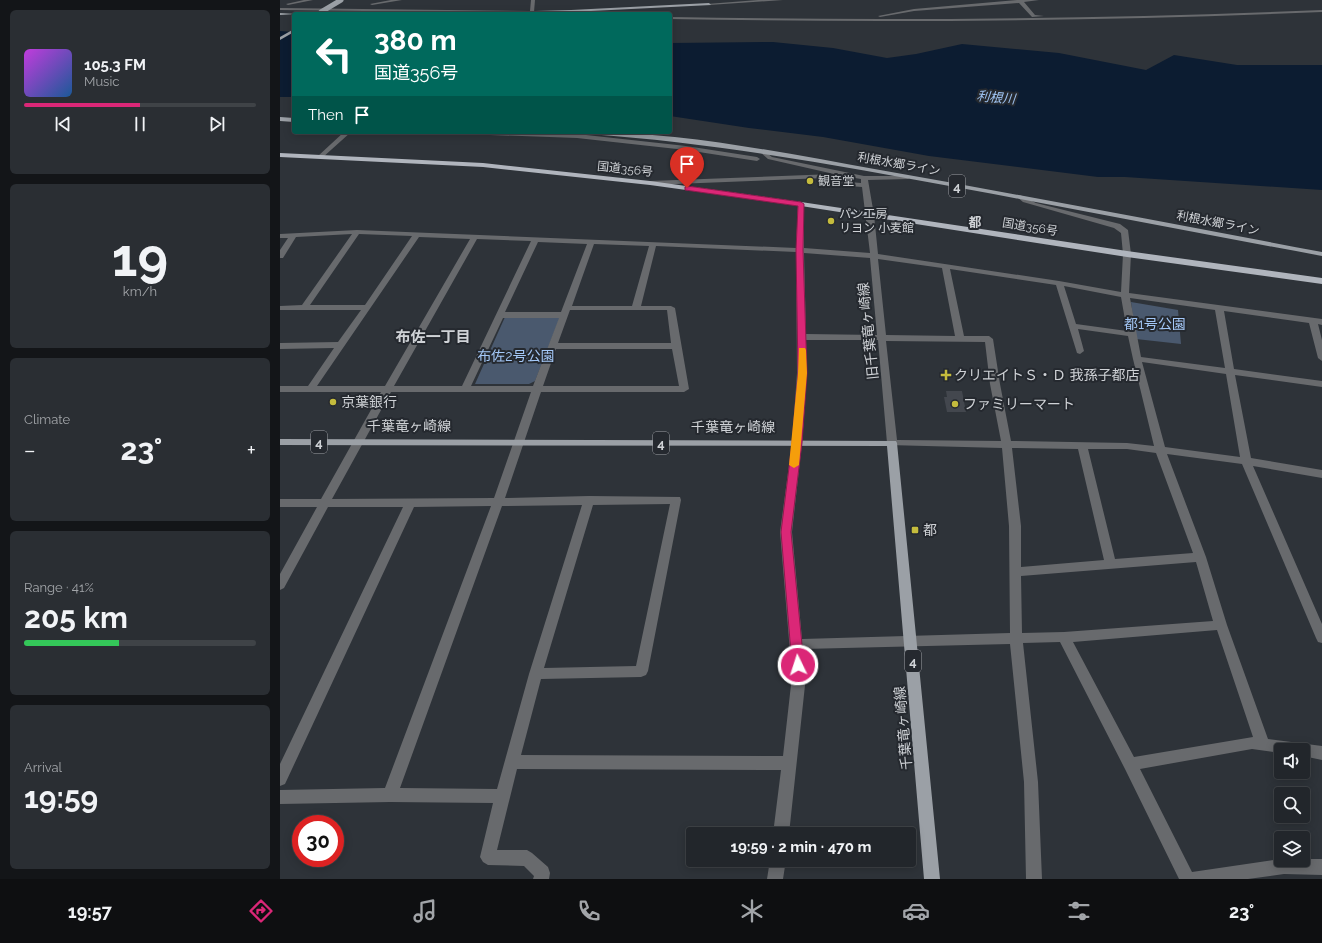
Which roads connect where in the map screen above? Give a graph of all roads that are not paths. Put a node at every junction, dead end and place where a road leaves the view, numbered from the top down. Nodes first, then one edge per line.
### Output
1 (311, 0) edge
2 (342, 0) edge
3 (366, 0) edge
4 (400, 0) edge
5 (533, 0) edge
6 (781, 0) edge
7 (1020, 0) edge
8 (1037, 0) edge
9 (707, 2) edge
10 (280, 6) edge
11 (370, 7) junction
12 (280, 9) edge
13 (1322, 10) edge
14 (571, 11) junction
15 (319, 12) edge
16 (532, 12) junction
17 (574, 12) edge
18 (280, 14) edge
19 (292, 14) edge
20 (672, 15) edge
21 (1034, 16) junction
22 (672, 18) edge
23 (1059, 20) junction
24 (1073, 22) dead end
25 (292, 31) edge
26 (280, 39) edge
27 (280, 119) edge
28 (292, 120) edge
29 (346, 134) edge
30 (520, 134) edge
31 (611, 134) edge
32 (763, 152) junction
33 (280, 155) edge
34 (320, 157) junction
35 (757, 159) dead end
36 (848, 175) junction
37 (908, 177) junction
38 (824, 182) dead end
39 (864, 182) junction
40 (650, 183) junction
41 (1020, 197) junction
42 (801, 204) junction
43 (870, 215) junction
44 (357, 232) junction
45 (294, 235) junction
46 (417, 235) junction
47 (280, 236) edge
48 (475, 237) junction
49 (534, 240) junction
50 (591, 243) junction
51 (653, 245) junction
52 (800, 250) junction
53 (1127, 254) junction
54 (1322, 254) edge
55 (280, 256) edge
56 (874, 256) junction
57 (945, 266) junction
58 (1322, 281) edge
59 (1059, 283) junction
60 (1125, 296) junction
61 (636, 307) junction
62 (280, 308) edge
63 (304, 308) junction
64 (367, 308) junction
65 (1219, 309) junction
66 (566, 312) junction
67 (500, 315) junction
68 (1313, 321) junction
69 (1322, 322) edge
70 (1072, 326) junction
71 (1132, 334) junction
72 (801, 337) junction
73 (882, 338) junction
74 (960, 339) junction
75 (340, 345) junction
76 (280, 346) edge
77 (553, 346) junction
78 (676, 346) junction
79 (1080, 351) dead end
80 (1322, 358) edge
81 (1137, 359) junction
82 (1230, 372) junction
83 (1322, 384) edge
84 (280, 388) edge
85 (311, 388) junction
86 (387, 389) junction
87 (465, 389) junction
88 (537, 389) junction
89 (280, 442) edge
90 (357, 442) junction
91 (519, 443) junction
92 (797, 443) junction
93 (892, 443) junction
94 (1007, 446) junction
95 (1082, 446) junction
96 (1160, 449) junction
97 (1246, 462) junction
98 (1322, 474) edge
99 (589, 500) junction
100 (280, 503) edge
101 (324, 503) junction
102 (410, 503) junction
103 (498, 503) junction
104 (1200, 557) junction
105 (1111, 565) junction
106 (1016, 572) junction
107 (280, 586) edge
108 (1221, 625) junction
109 (1064, 637) junction
110 (1322, 638) edge
111 (1016, 639) junction
112 (911, 641) junction
113 (796, 644) junction
114 (536, 674) junction
115 (1263, 745) junction
116 (1274, 746) edge
117 (1310, 751) edge
118 (1322, 753) edge
119 (512, 762) junction
120 (789, 763) junction
121 (1130, 764) junction
122 (280, 778) edge
123 (390, 795) junction
124 (502, 796) junction
125 (280, 797) edge
126 (782, 827) edge
127 (777, 867) edge
128 (1322, 867) edge
129 (540, 879) edge
130 (776, 879) edge
131 (932, 879) edge
132 (1034, 879) edge
133 (1187, 879) edge
134 (1194, 879) edge

1 - 10 street
1 - 15 street
2 - 15 main road, bridge
3 - 11 street
4 - 11 street
5 - 16 street
6 - 9 street
7 - 8 street
7 - 20 street
7 - 21 street
9 - 14 main road
11 - 15 street
11 - 16 street
12 - 15 street
13 - 21 street
13 - 23 street
14 - 16 main road
14 - 17 street
18 - 19 main road
21 - 23 street
22 - 23 street
23 - 24 street
25 - 26 main road
27 - 28 main road
29 - 34 street
30 - 35 street
31 - 32 main road, 利根水郷ライン / 4
32 - 36 street
32 - 37 main road, 利根水郷ライン / 4
33 - 34 highway, 国道356号
34 - 40 highway, 国道356号
36 - 39 street
36 - 40 street
37 - 39 street
37 - 41 main road, 利根水郷ライン / 4
38 - 39 street
39 - 43 street, 旧千葉竜ヶ崎線
40 - 42 highway, 国道356号
41 - 53 street
41 - 54 main road, 利根水郷ライン / 4
42 - 43 highway, 国道356号
42 - 52 street
43 - 53 highway, 国道356号
43 - 56 street, 旧千葉竜ヶ崎線
44 - 45 street
44 - 46 street
44 - 63 street
45 - 47 street
45 - 55 street
46 - 48 street
46 - 64 street
48 - 49 street
48 - 86 street
49 - 50 street
49 - 67 street
50 - 51 street
50 - 66 street
51 - 52 street
51 - 61 street
52 - 56 street
52 - 72 street
53 - 58 highway, 国道356号
53 - 60 street
56 - 57 street
56 - 73 street, 旧千葉竜ヶ崎線
57 - 59 street
57 - 74 street
59 - 60 street
59 - 70 street
60 - 65 street
60 - 71 street
61 - 66 street
61 - 78 street
62 - 63 street
63 - 64 street
64 - 75 street
65 - 68 street
65 - 82 street
66 - 67 street
66 - 77 street
67 - 87 street
68 - 69 street
68 - 80 street
70 - 71 street
70 - 79 street
71 - 81 street
72 - 73 street
72 - 92 street
73 - 74 street
73 - 93 street, 旧千葉竜ヶ崎線
74 - 94 street
75 - 76 street
75 - 85 street
77 - 78 street
77 - 88 street
78 - 88 street
81 - 82 street
81 - 96 street
82 - 83 street
82 - 97 street
84 - 85 street
85 - 86 street
86 - 87 street
86 - 90 street
87 - 88 street
88 - 91 street
89 - 90 main road, 千葉竜ヶ崎線 / 4
90 - 91 main road, 千葉竜ヶ崎線 / 4
90 - 101 street
91 - 92 main road, 千葉竜ヶ崎線 / 4
91 - 103 street
92 - 93 main road, 千葉竜ヶ崎線 / 4
92 - 113 street
93 - 94 street
93 - 112 main road, 千葉竜ヶ崎線 / 4
94 - 95 street
94 - 106 street
95 - 96 street
95 - 105 street
96 - 97 street
96 - 104 street
97 - 98 street
97 - 110 street
99 - 103 street
99 - 114 street
99 - 114 street
100 - 101 street
101 - 102 street
101 - 107 street
102 - 103 street
102 - 122 street
103 - 123 street
104 - 105 street
104 - 108 street
105 - 106 street
106 - 111 street
108 - 109 street
108 - 115 street
109 - 111 street
109 - 121 street
111 - 112 street
111 - 132 street
112 - 113 street
112 - 131 main road, 千葉竜ヶ崎線 / 4
113 - 120 street
114 - 119 street
115 - 116 street
115 - 121 street
117 - 118 street
119 - 120 street
119 - 124 street
120 - 126 street
121 - 133 street
123 - 124 street
123 - 125 street
124 - 129 street
127 - 130 street
128 - 134 street

